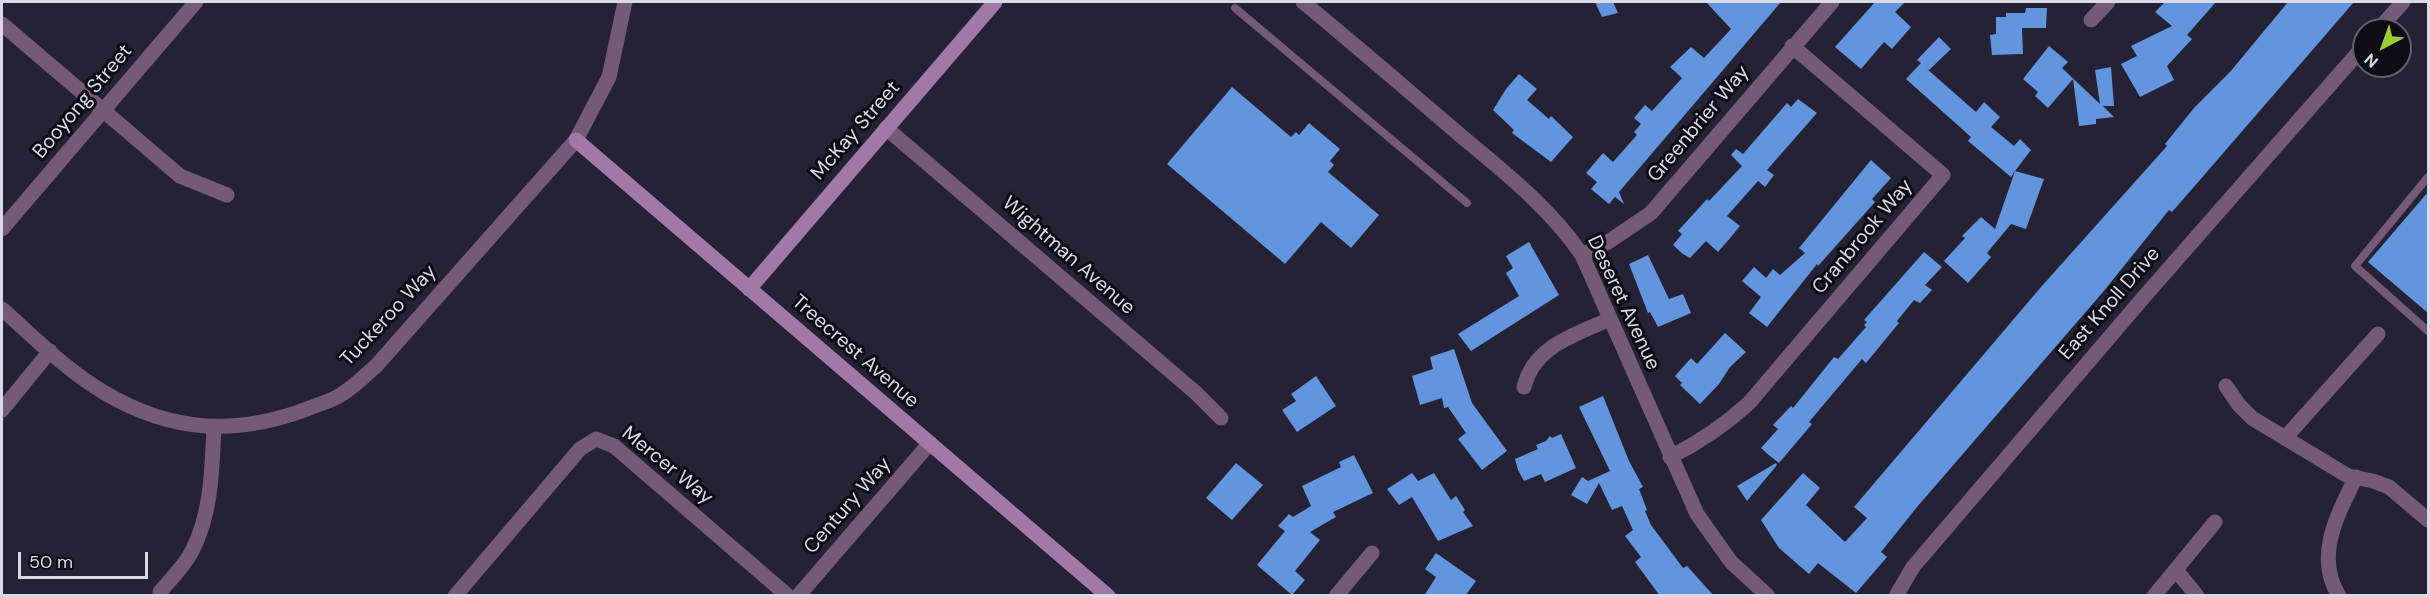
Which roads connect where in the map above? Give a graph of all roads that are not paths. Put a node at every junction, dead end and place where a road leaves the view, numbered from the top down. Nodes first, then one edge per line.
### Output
1 (196, 2) edge
2 (625, 2) edge
3 (994, 2) edge
4 (1303, 2) edge
5 (1832, 2) edge
6 (2108, 2) edge
7 (2403, 2) edge
8 (1235, 8) dead end
9 (2389, 18) edge
10 (2091, 20) dead end
11 (2, 24) edge
12 (1792, 46) junction
13 (2352, 60) edge
14 (102, 111) junction
15 (886, 128) junction
16 (576, 140) junction
17 (2428, 177) edge
18 (227, 195) dead end
19 (1467, 203) dead end
20 (2, 229) edge
21 (1582, 255) junction
22 (749, 289) junction
23 (2, 309) edge
24 (1610, 319) junction
25 (2428, 331) edge
26 (2378, 334) dead end
27 (50, 351) junction
28 (2226, 386) dead end
29 (1524, 387) dead end
30 (2, 410) edge
31 (1221, 418) dead end
32 (214, 426) junction
33 (2285, 438) junction
34 (930, 443) junction
35 (1670, 457) junction
36 (2356, 477) junction
37 (2428, 519) edge
38 (2215, 522) dead end
39 (1372, 553) dead end
40 (2176, 570) junction
41 (160, 592) dead end
42 (454, 596) edge
43 (788, 596) edge
44 (798, 596) edge
45 (1108, 596) edge
46 (1336, 596) edge
47 (1768, 596) edge
48 (1896, 596) edge
49 (2154, 596) edge
50 (2197, 596) edge
51 (2339, 596) edge

1 - 14 street, Booyong Street
2 - 16 street, Tuckeroo Way
3 - 15 street, McKay Street
4 - 21 street, Deseret Avenue
5 - 12 street, Greenbrier Way
6 - 10 street
7 - 9 street
8 - 19 lane
11 - 14 street
12 - 21 street, Greenbrier Way
12 - 35 street, Cranbrook Way
13 - 48 street, East Knoll Drive
14 - 18 street
14 - 20 street, Booyong Street
15 - 22 street, McKay Street
15 - 31 street, Wightman Avenue
16 - 22 street, Treecrest Avenue
16 - 32 street, Tuckeroo Way
17 - 25 lane
21 - 24 street, Deseret Avenue
22 - 34 street, Treecrest Avenue
23 - 27 street, Tuckeroo Way
24 - 29 street
24 - 35 street, Deseret Avenue
26 - 33 street
27 - 30 street
27 - 32 street, Tuckeroo Way
28 - 33 street
32 - 41 street
33 - 36 street
34 - 44 street, Century Way
34 - 45 street, Treecrest Avenue
35 - 47 street, Deseret Avenue
36 - 37 street
36 - 51 street
38 - 40 street
39 - 46 street
40 - 49 street
40 - 50 street
42 - 43 street, Mercer Way

